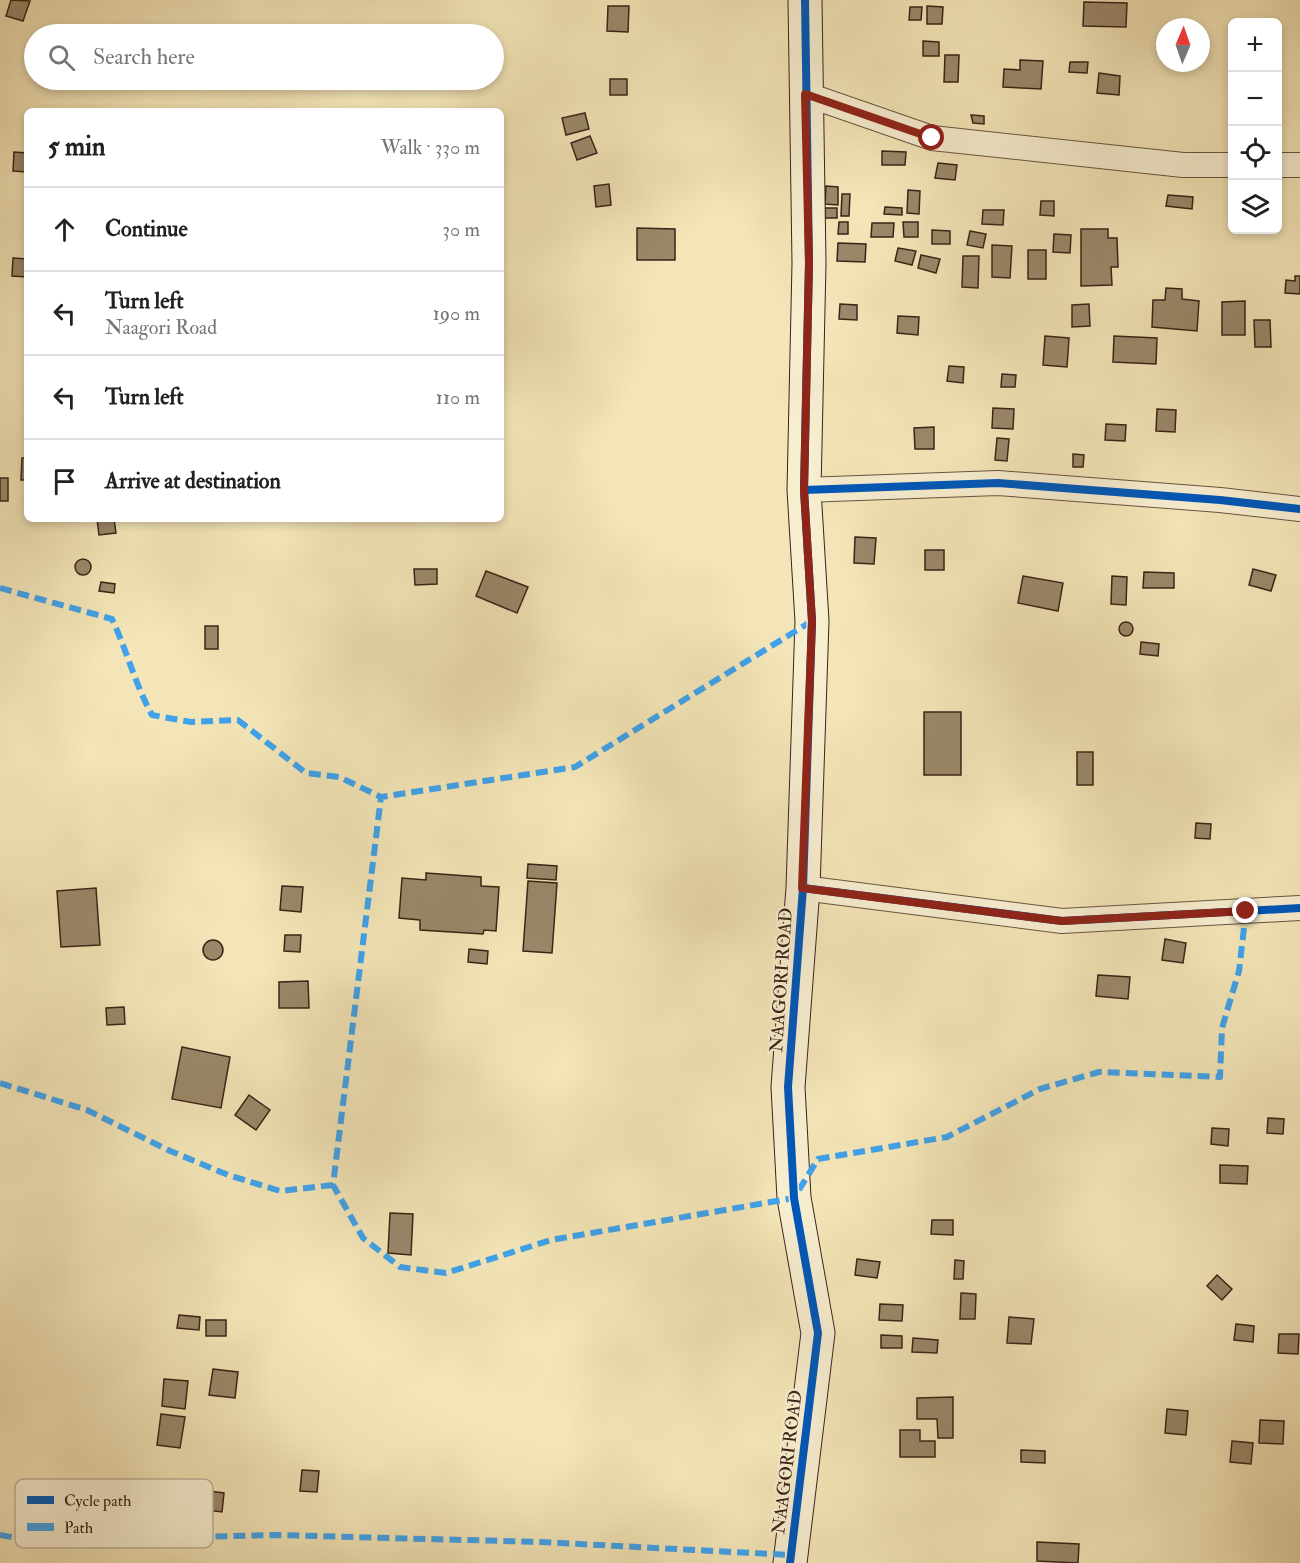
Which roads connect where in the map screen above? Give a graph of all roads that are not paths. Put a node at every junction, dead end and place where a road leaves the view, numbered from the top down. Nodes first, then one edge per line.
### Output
1 (805, 0) edge
2 (805, 94) junction
3 (1228, 165) edge
4 (1282, 165) edge
5 (1300, 165) edge
6 (804, 490) junction
7 (1300, 509) edge
8 (802, 888) junction
9 (1300, 908) edge
10 (790, 1563) edge

1 - 2 street, NAAGORI ROAD
2 - 3 street
2 - 6 street, NAAGORI ROAD
4 - 5 street
6 - 7 street
6 - 8 street, NAAGORI ROAD
8 - 9 street
8 - 10 street, NAAGORI ROAD

